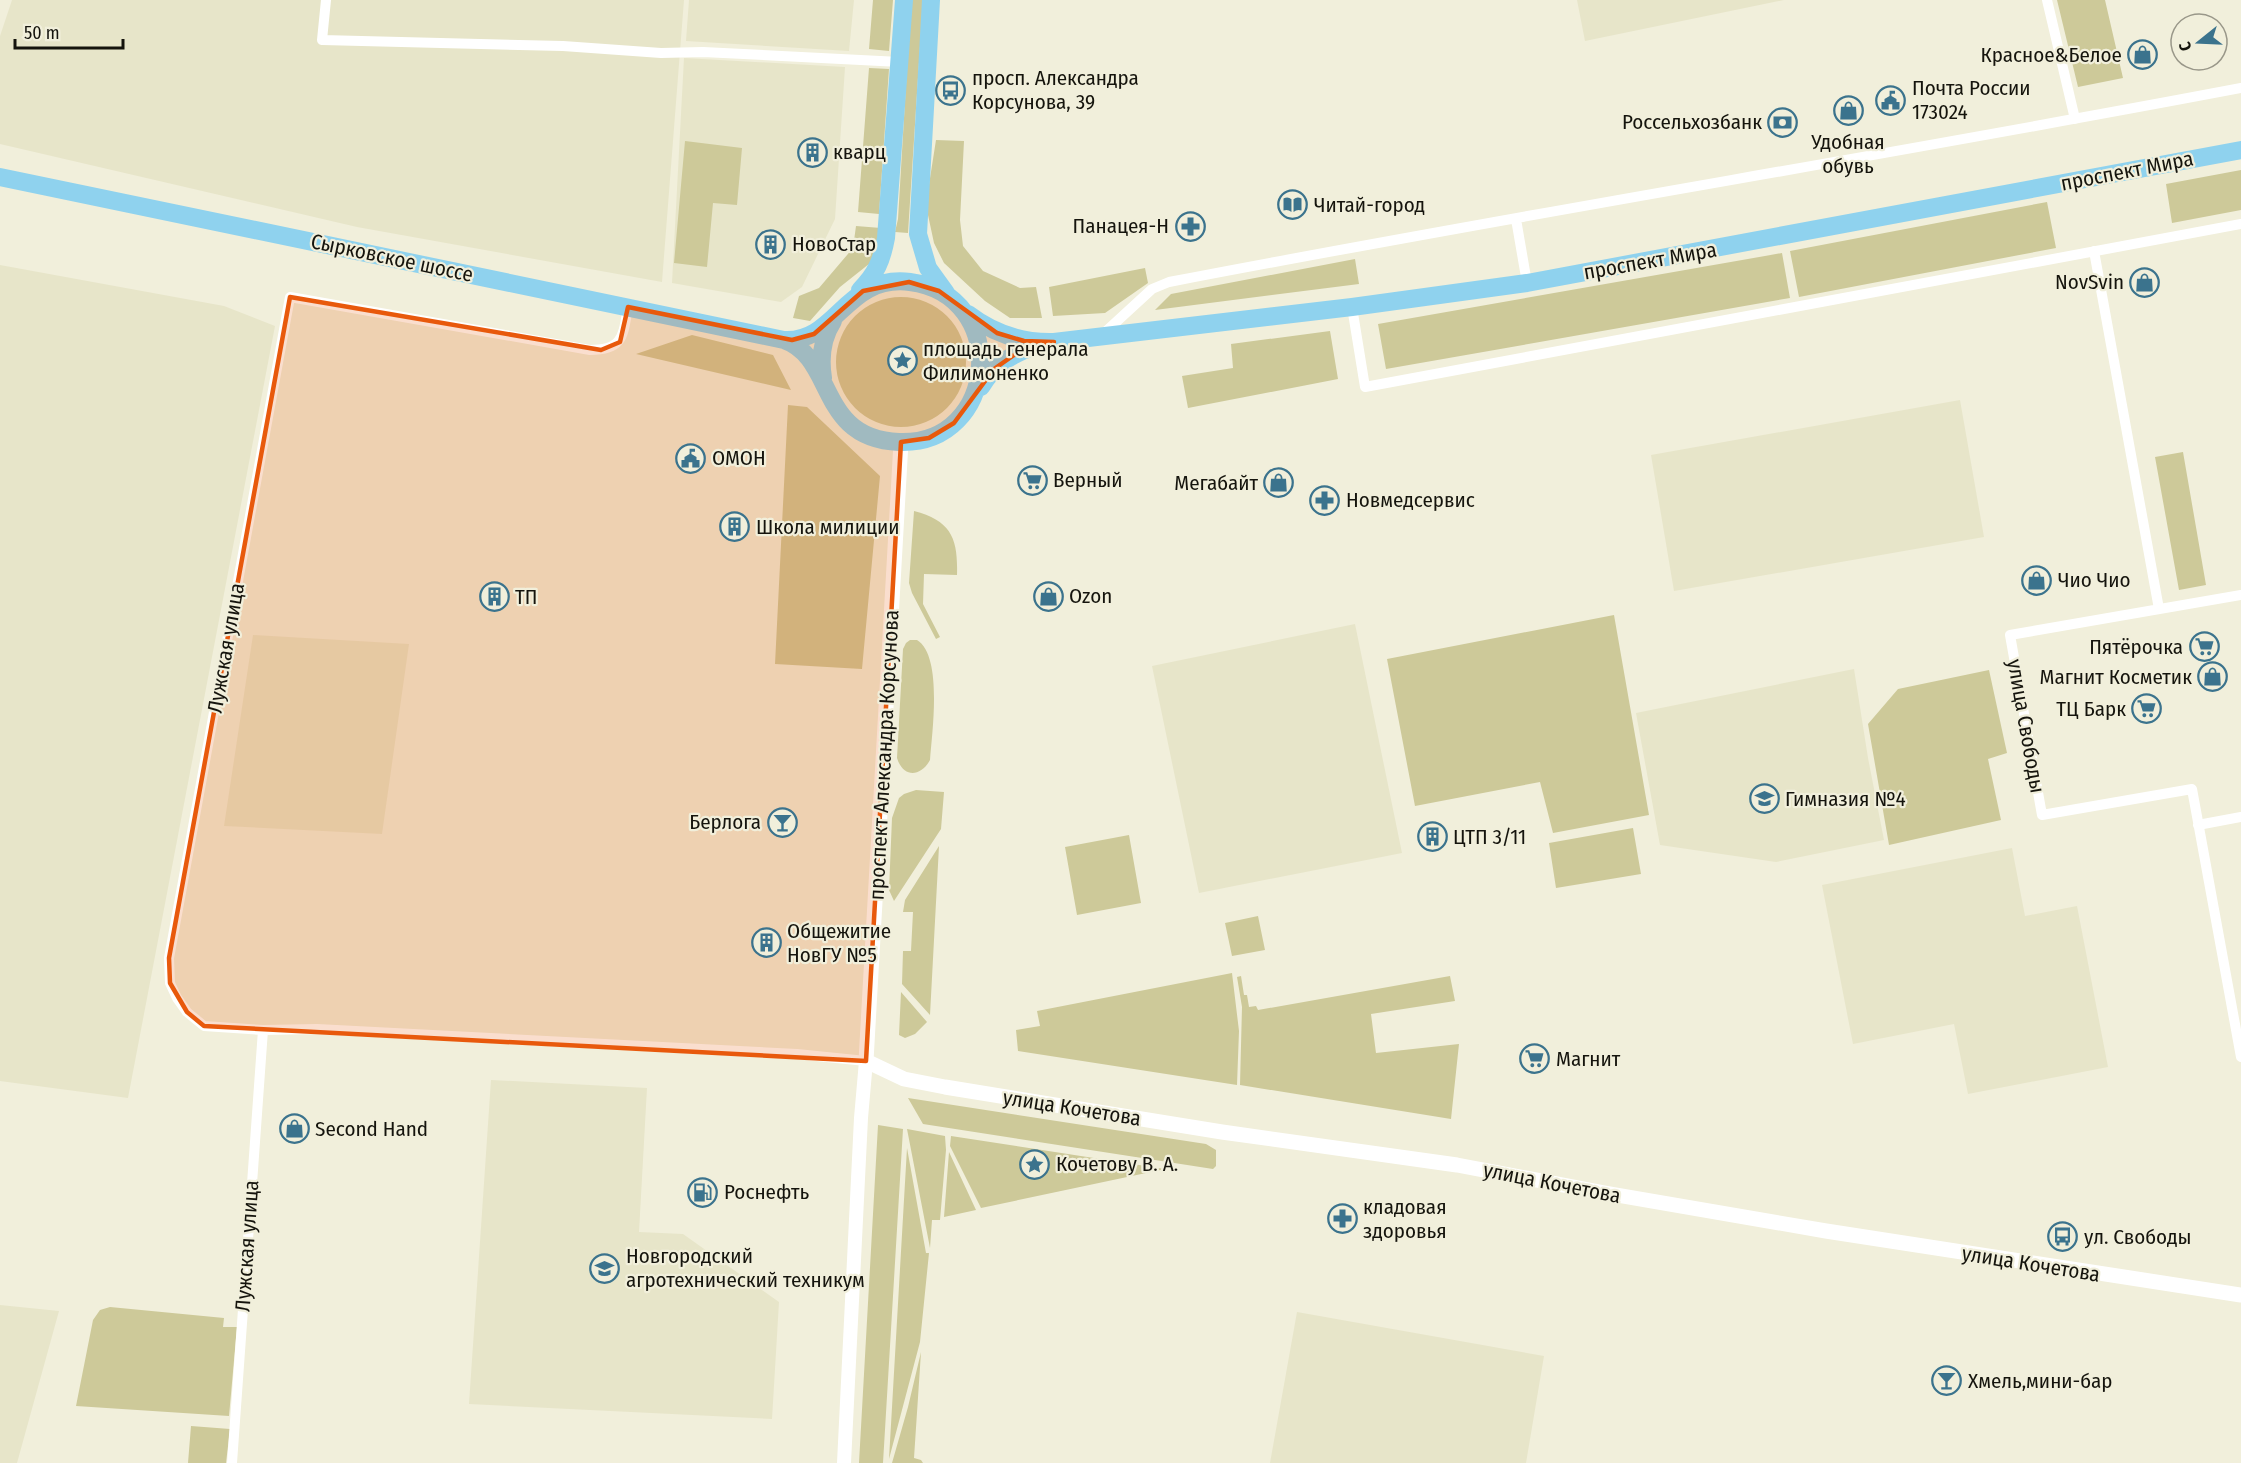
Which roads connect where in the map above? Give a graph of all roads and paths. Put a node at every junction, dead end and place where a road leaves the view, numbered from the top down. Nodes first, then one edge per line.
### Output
1 (326, 0) edge
2 (904, 0) edge
3 (931, 0) edge
4 (2047, 0) edge
5 (900, 62) junction
6 (2241, 88) edge
7 (2074, 119) junction
8 (2241, 150) edge
9 (0, 177) edge
10 (1516, 219) junction
11 (2241, 224) edge
12 (2094, 251) junction
13 (1527, 283) junction
14 (956, 303) junction
15 (845, 306) junction
16 (628, 307) junction
17 (1352, 307) junction
18 (1100, 337) junction
19 (784, 340) junction
20 (1054, 342) junction
21 (831, 400) junction
22 (972, 401) junction
23 (901, 442) junction
24 (2241, 595) edge
25 (2159, 609) junction
26 (2241, 817) edge
27 (2198, 825) junction
28 (263, 1030) junction
29 (2241, 1057) edge
30 (866, 1061) junction
31 (2241, 1295) edge
32 (232, 1463) edge
33 (844, 1463) edge

1 - 5 street
2 - 5 main road
3 - 14 main road
4 - 7 street
5 - 15 main road
6 - 7 street
7 - 10 street
8 - 13 main road, проспект Мира
9 - 16 main road, Сырковское шоссе
10 - 13 street
10 - 18 street
11 - 12 street
12 - 17 street
12 - 25 street
13 - 17 main road, проспект Мира
14 - 15 main road
14 - 20 main road, проспект Мира
14 - 22 main road
15 - 19 main road
15 - 21 main road
16 - 19 main road, Сырковское шоссе
16 - 28 street, Лужская улица
17 - 18 main road, проспект Мира
18 - 20 main road, проспект Мира
19 - 21 main road
20 - 22 main road, проспект Мира
21 - 23 main road
22 - 23 main road
23 - 30 main road, проспект Александра Корсунова
24 - 25 street, улица Свободы
25 - 27 street, улица Свободы
26 - 27 street
27 - 29 street, улица Свободы
28 - 30 street
28 - 32 street, Лужская улица
30 - 31 main road, улица Кочетова
30 - 33 street, проспект Александра Корсунова

